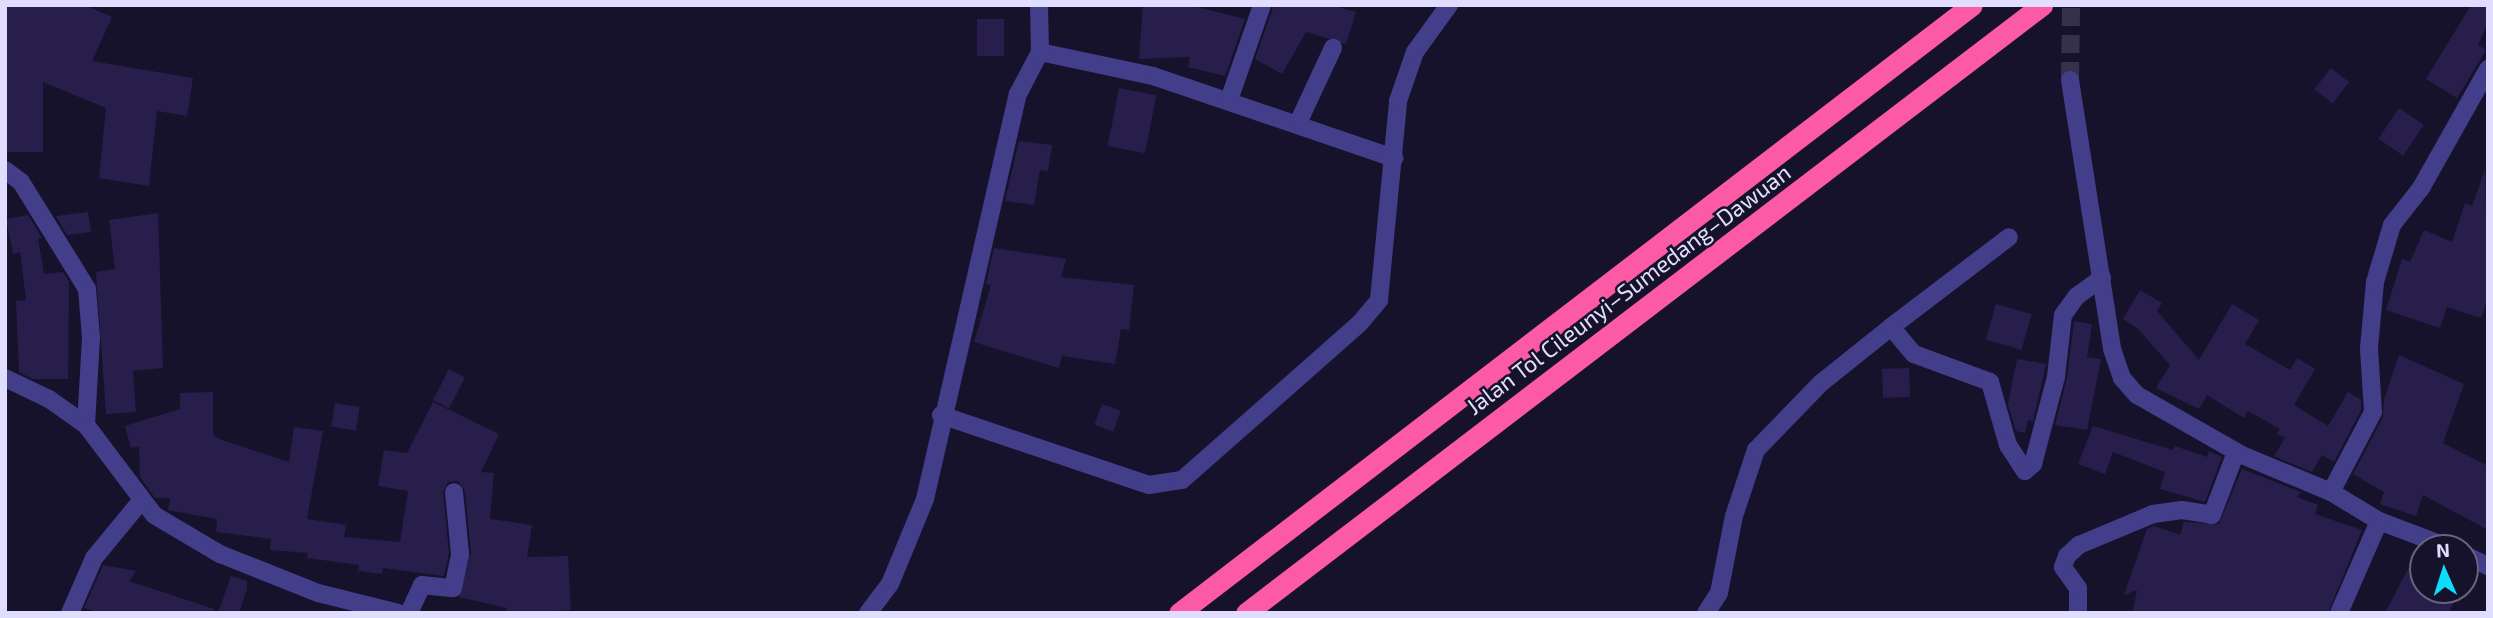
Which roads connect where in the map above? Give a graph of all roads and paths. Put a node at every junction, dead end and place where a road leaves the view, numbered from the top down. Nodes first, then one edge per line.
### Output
1 (1039, 5) edge
2 (1262, 5) edge
3 (1449, 5) edge
4 (1972, 5) edge
5 (2042, 5) edge
6 (1333, 48) dead end
7 (1040, 52) junction
8 (2488, 69) edge
9 (2070, 80) tunnel mouth
10 (1229, 100) junction
11 (1298, 123) junction
12 (1394, 158) junction
13 (5, 170) edge
14 (2009, 237) dead end
15 (2102, 278) junction
16 (1891, 327) junction
17 (5, 378) edge
18 (941, 415) junction
19 (86, 425) junction
20 (2236, 452) junction
21 (454, 492) dead end
22 (2331, 492) junction
23 (141, 501) junction
24 (2379, 521) junction
25 (2414, 534) edge
26 (71, 613) edge
27 (398, 613) edge
28 (409, 613) edge
29 (869, 613) edge
30 (1179, 613) edge
31 (1246, 613) edge
32 (1706, 613) edge
33 (2078, 613) edge
34 (2339, 613) edge

1 - 7 street
2 - 10 street
3 - 12 street
4 - 30 highway, Jalan Tol Cileunyi–Sumedang–Dawuan
5 - 31 highway, Jalan Tol Cileunyi–Sumedang–Dawuan
6 - 11 street
7 - 10 street
7 - 18 street
8 - 22 street
9 - 15 street
10 - 11 street
11 - 12 street
12 - 18 street
13 - 19 street
14 - 16 street
15 - 16 street
15 - 20 street
16 - 32 street
17 - 19 street
18 - 29 street
19 - 23 street
20 - 22 street
20 - 33 street
21 - 28 street
22 - 24 street
23 - 26 street
23 - 27 street
24 - 25 street
24 - 34 street

